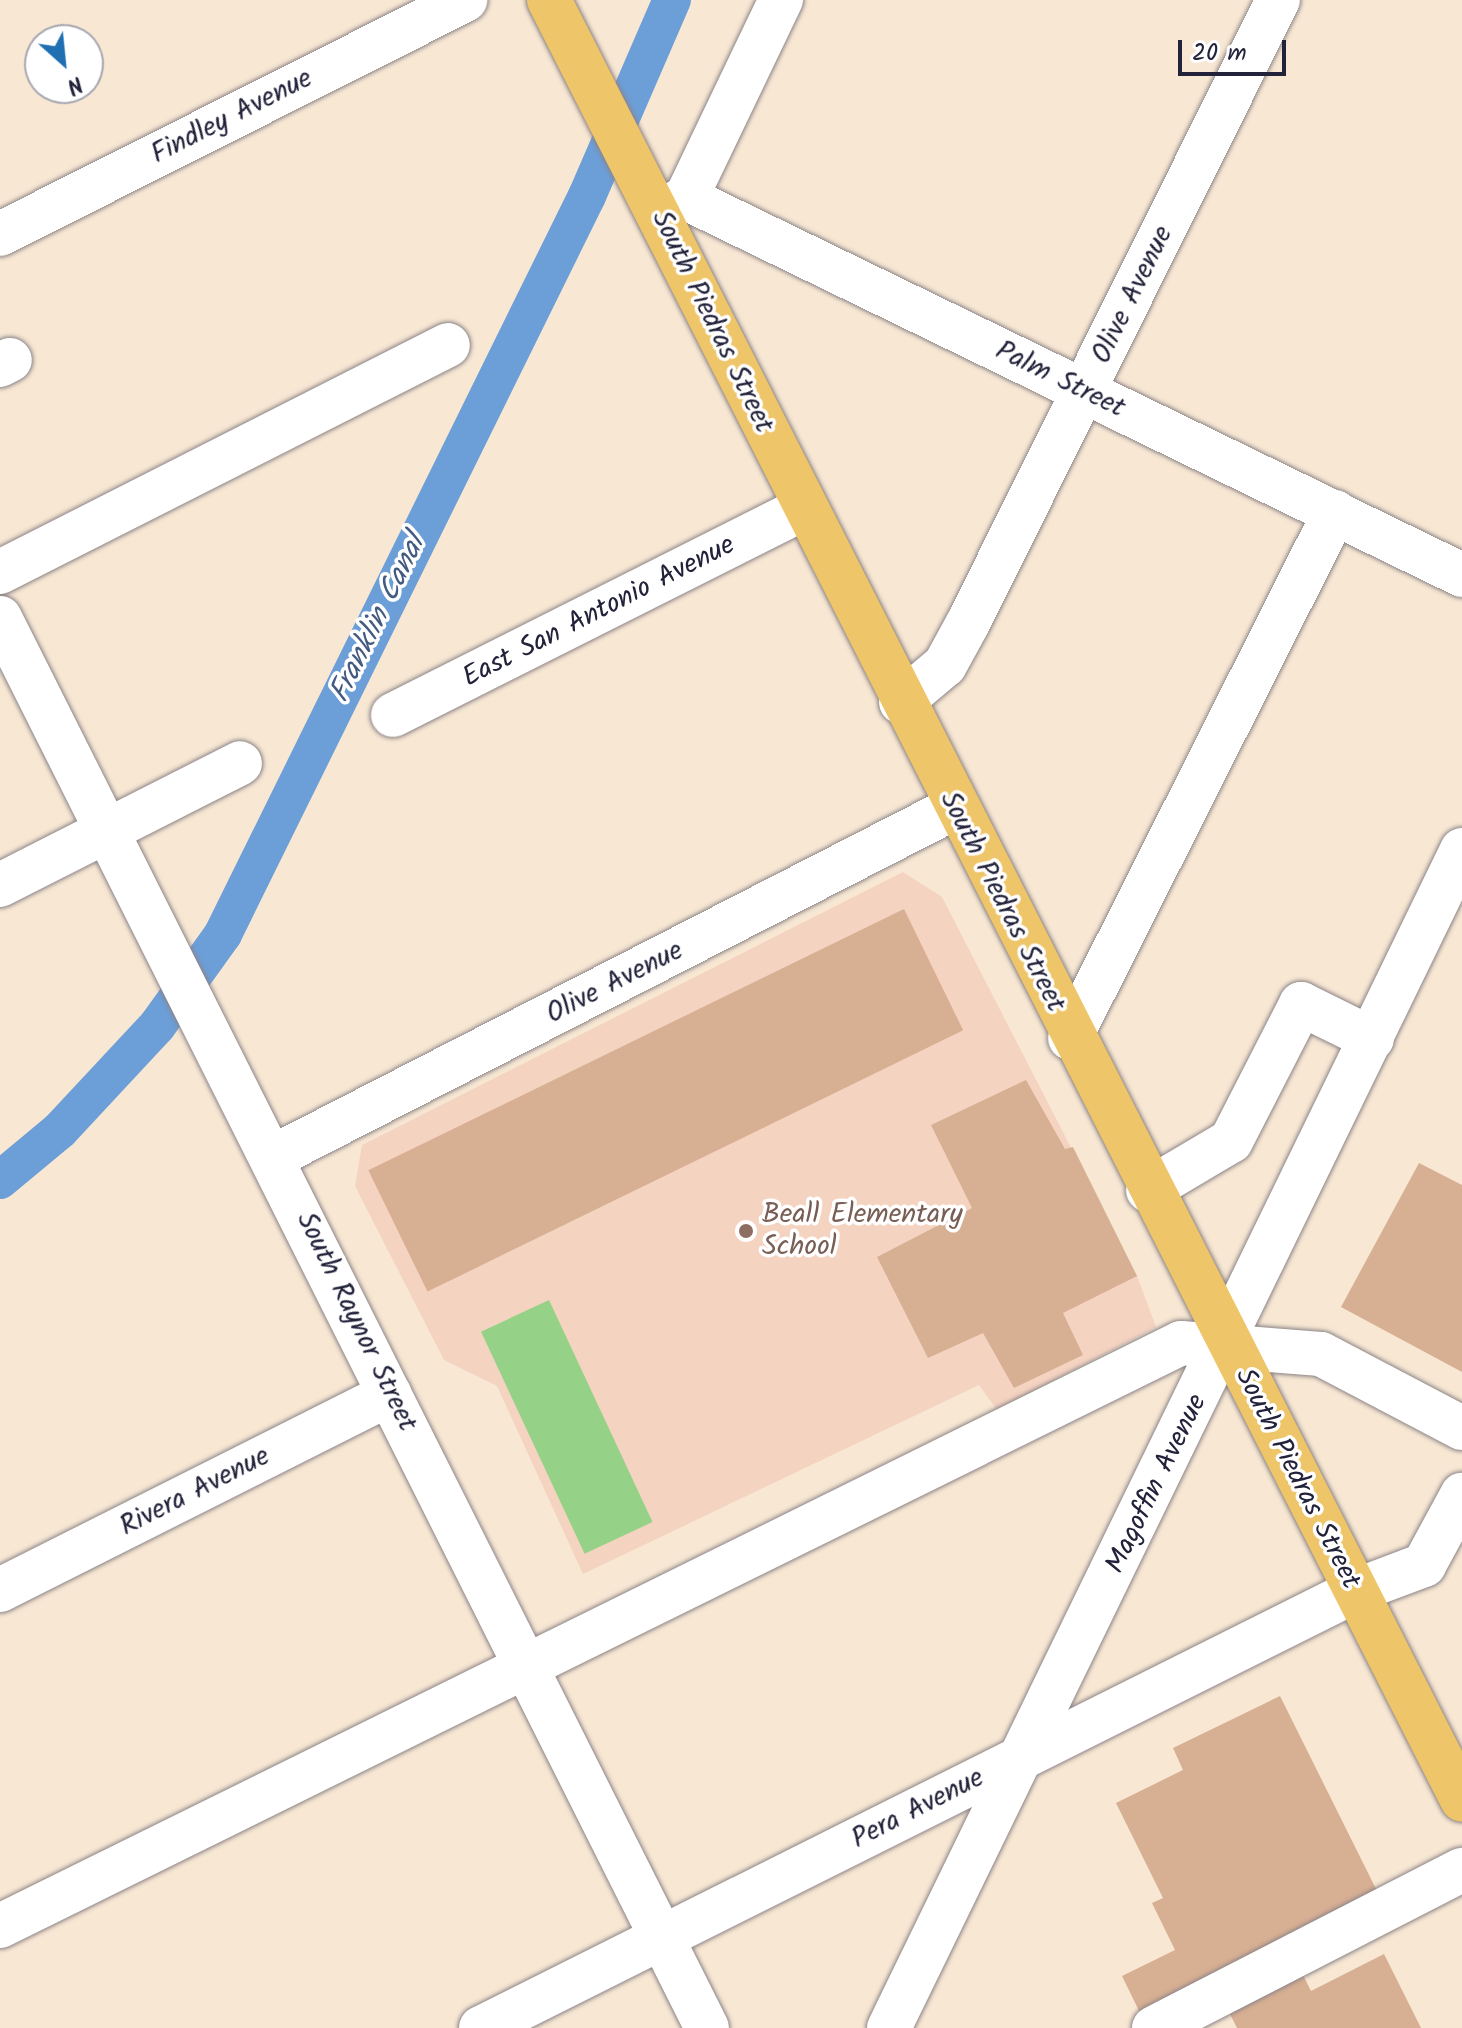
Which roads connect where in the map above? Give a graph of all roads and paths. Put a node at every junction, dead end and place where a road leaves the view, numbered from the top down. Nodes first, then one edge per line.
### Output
1 (465, 0) edge
2 (549, 0) edge
3 (781, 0) edge
4 (1278, 0) edge
5 (672, 205) junction
6 (0, 234) edge
7 (448, 345) dead end
8 (1085, 392) junction
9 (804, 508) junction
10 (1335, 512) junction
11 (0, 572) edge
12 (1462, 575) edge
13 (0, 618) edge
14 (901, 702) junction
15 (393, 715) dead end
16 (240, 763) dead end
17 (954, 808) junction
18 (107, 831) junction
19 (1462, 850) edge
20 (0, 885) edge
21 (1070, 1038) junction
22 (1372, 1039) junction
23 (275, 1156) junction
24 (1148, 1190) junction
25 (1227, 1342) junction
26 (390, 1394) junction
27 (1462, 1428) edge
28 (1462, 1495) edge
29 (0, 1590) edge
30 (1355, 1591) junction
31 (524, 1664) junction
32 (1021, 1758) junction
33 (1462, 1800) edge
34 (1462, 1870) edge
35 (0, 1926) edge
36 (661, 1938) junction
37 (481, 2028) edge
38 (707, 2028) edge
39 (889, 2028) edge
40 (1154, 2028) edge

1 - 6 street, Findley Avenue
2 - 5 main road, South Piedras Street
3 - 5 street
4 - 8 street, Olive Avenue
5 - 8 street, Palm Street
5 - 9 main road, South Piedras Street
7 - 11 street
8 - 10 street, Palm Street
8 - 14 street, Olive Avenue
9 - 14 main road, South Piedras Street
9 - 15 street, East San Antonio Avenue
10 - 12 street, Palm Street
10 - 21 street
13 - 18 street, South Raynor Street
14 - 17 main road, South Piedras Street
16 - 18 street
17 - 21 main road, South Piedras Street
17 - 23 street, Olive Avenue
18 - 20 street
18 - 23 street, South Raynor Street
19 - 22 street, Magoffin Avenue
21 - 24 main road, South Piedras Street
22 - 24 street
22 - 25 street, Magoffin Avenue
23 - 26 street, South Raynor Street
24 - 25 main road, South Piedras Street
25 - 27 street
25 - 30 main road, South Piedras Street
25 - 31 street
25 - 32 street, Magoffin Avenue
26 - 29 street, Rivera Avenue
26 - 31 street, South Raynor Street
28 - 30 street, Pera Avenue
30 - 32 street, Pera Avenue
30 - 33 main road, South Piedras Street
31 - 35 street
31 - 36 street, South Raynor Street
32 - 36 street, Pera Avenue
32 - 39 street, Magoffin Avenue
34 - 40 street
36 - 37 street, Pera Avenue
36 - 38 street, South Raynor Street

